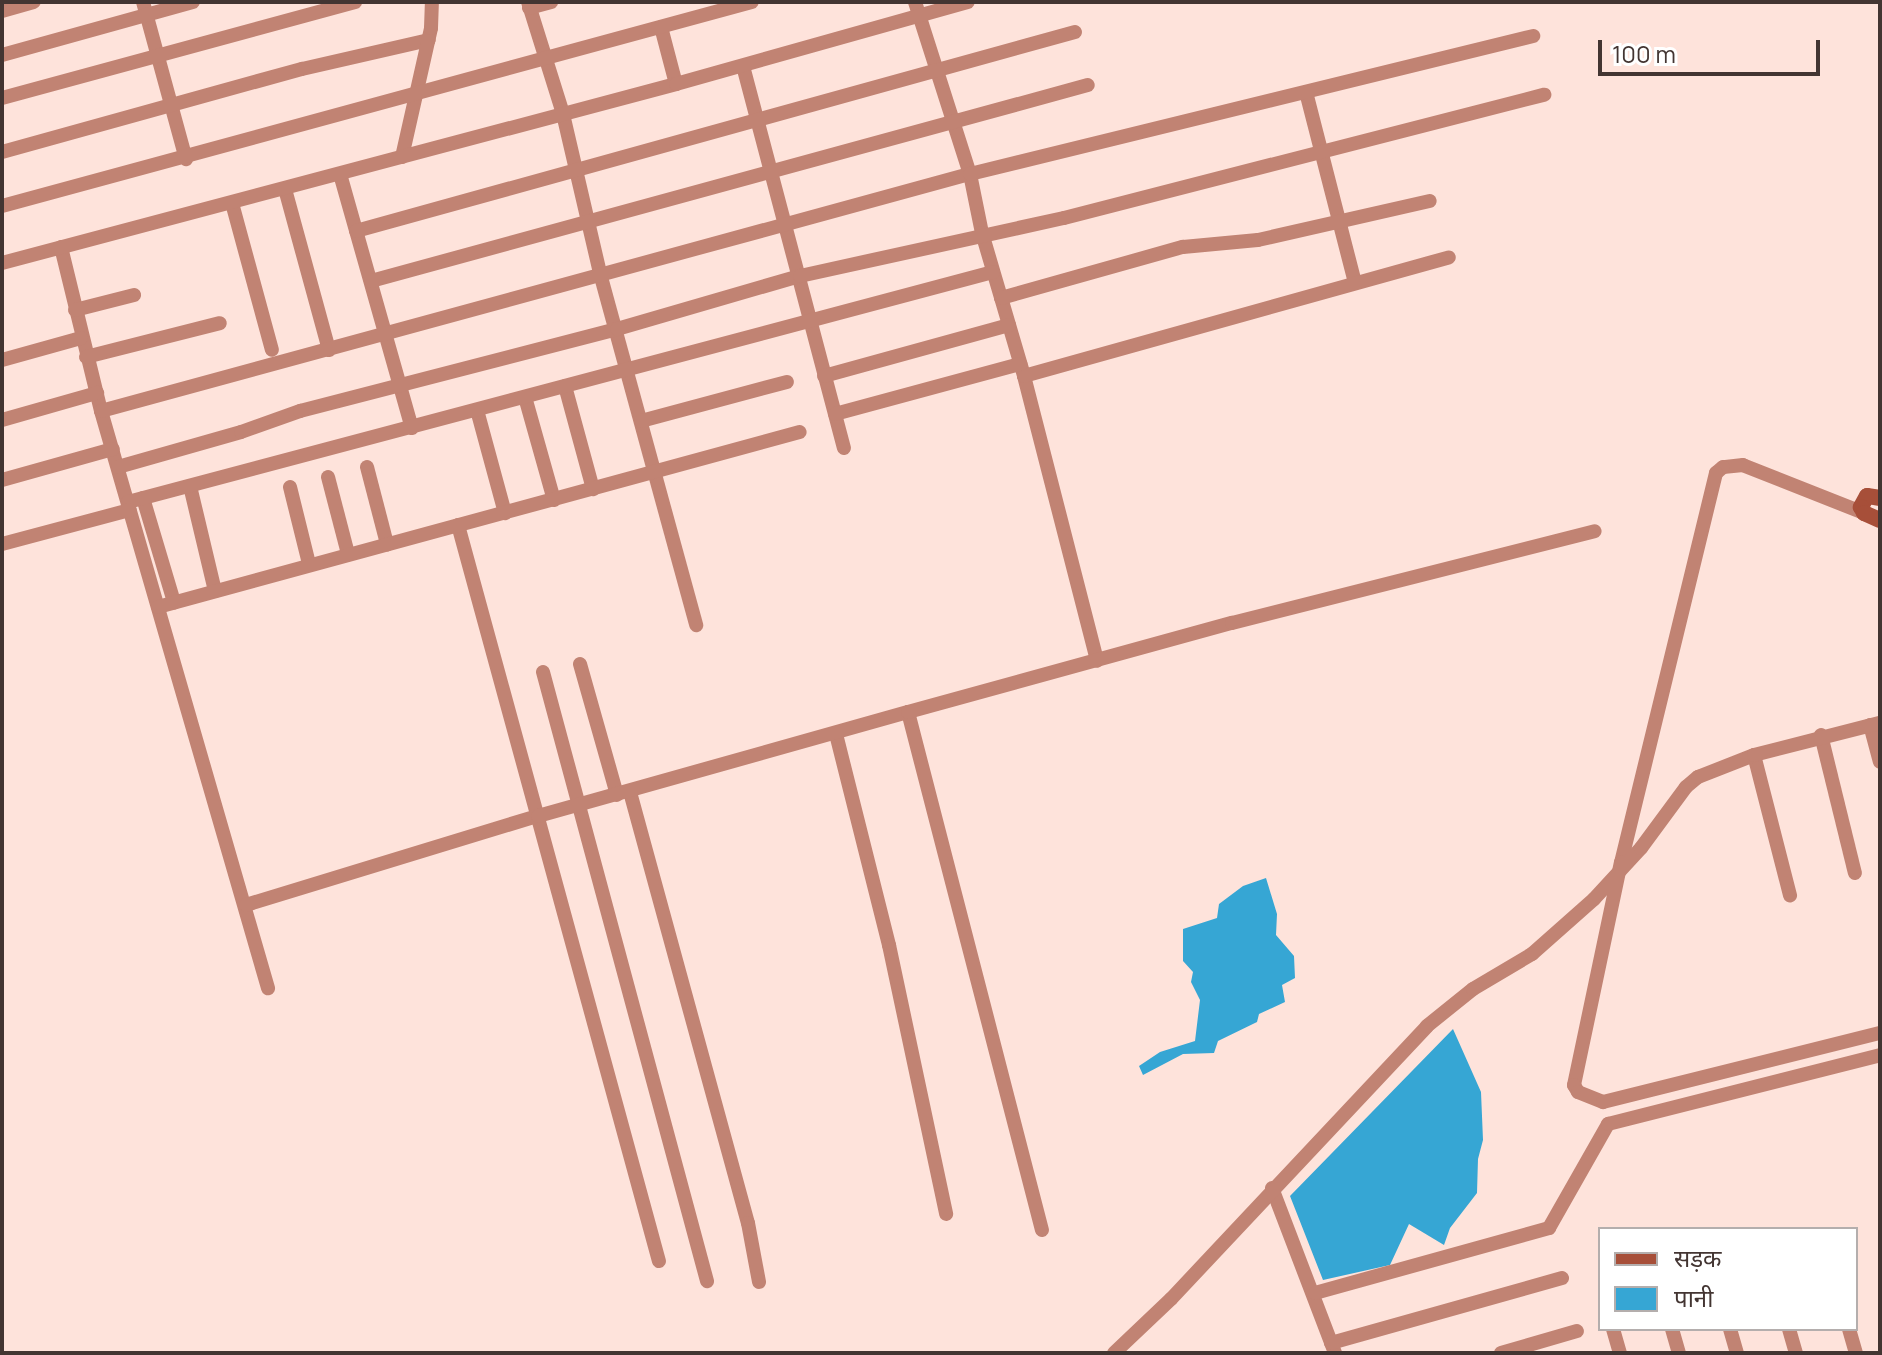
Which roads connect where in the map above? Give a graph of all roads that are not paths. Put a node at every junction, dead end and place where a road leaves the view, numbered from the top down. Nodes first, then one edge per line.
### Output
1 (34, 2) edge
2 (193, 2) edge
3 (355, 2) edge
4 (432, 2) edge
5 (551, 2) edge
6 (752, 2) edge
7 (968, 2) edge
8 (528, 5) edge
9 (144, 8) edge
10 (917, 9) edge
11 (2, 11) edge
12 (661, 27) junction
13 (1075, 32) dead end
14 (1533, 36) dead end
15 (429, 40) junction
16 (2, 55) edge
17 (157, 55) junction
18 (545, 59) junction
19 (743, 66) junction
20 (937, 72) junction
21 (676, 84) junction
22 (1088, 85) dead end
23 (1306, 92) junction
24 (416, 95) junction
25 (1544, 95) dead end
26 (2, 98) edge
27 (169, 104) junction
28 (563, 114) junction
29 (758, 120) junction
30 (953, 121) junction
31 (2, 152) edge
32 (1321, 153) junction
33 (402, 157) junction
34 (186, 159) junction
35 (772, 171) junction
36 (576, 172) junction
37 (340, 174) junction
38 (970, 174) junction
39 (285, 189) junction
40 (1430, 201) dead end
41 (232, 203) junction
42 (2, 206) edge
43 (589, 222) junction
44 (1340, 224) junction
45 (786, 225) junction
46 (356, 231) junction
47 (982, 233) junction
48 (61, 247) junction
49 (1449, 257) dead end
50 (2, 263) edge
51 (993, 272) junction
52 (800, 276) junction
53 (601, 277) junction
54 (371, 281) junction
55 (1355, 283) junction
56 (134, 295) dead end
57 (1001, 298) junction
58 (75, 310) junction
59 (809, 319) junction
60 (220, 323) dead end
61 (1009, 325) junction
62 (617, 329) junction
63 (385, 334) junction
64 (81, 338) junction
65 (272, 350) dead end
66 (329, 350) junction
67 (86, 357) junction
68 (2, 360) edge
69 (627, 369) junction
70 (1022, 370) junction
71 (824, 376) junction
72 (787, 382) dead end
73 (400, 386) junction
74 (565, 386) junction
75 (97, 393) junction
76 (525, 397) junction
77 (477, 410) junction
78 (101, 411) junction
79 (835, 414) junction
80 (2, 420) edge
81 (641, 421) junction
82 (412, 428) junction
83 (800, 432) dead end
84 (844, 448) dead end
85 (113, 449) junction
86 (118, 467) junction
87 (367, 467) dead end
88 (655, 472) junction
89 (328, 477) dead end
90 (2, 480) edge
91 (190, 486) junction
92 (290, 487) dead end
93 (593, 489) junction
94 (1880, 498) edge
95 (554, 500) junction
96 (134, 503) junction
97 (505, 513) junction
98 (1864, 513) junction
99 (1880, 520) edge
100 (458, 525) junction
101 (1595, 531) dead end
102 (2, 544) edge
103 (387, 544) junction
104 (348, 554) junction
105 (309, 564) junction
106 (215, 591) junction
107 (174, 602) junction
108 (158, 607) junction
109 (696, 625) dead end
110 (1097, 661) junction
111 (580, 664) dead end
112 (543, 672) dead end
113 (908, 712) junction
114 (1875, 724) edge
115 (836, 734) junction
116 (1821, 735) junction
117 (1754, 755) junction
118 (1880, 762) edge
119 (624, 794) junction
120 (578, 805) junction
121 (538, 816) junction
122 (1619, 872) junction
123 (1855, 873) dead end
124 (1790, 895) dead end
125 (246, 905) junction
126 (268, 988) dead end
127 (1880, 1033) edge
128 (1880, 1055) edge
129 (1272, 1188) junction
130 (946, 1214) dead end
131 (1042, 1230) dead end
132 (659, 1261) dead end
133 (1562, 1278) dead end
134 (707, 1281) dead end
135 (759, 1282) dead end
136 (1315, 1293) junction
137 (1577, 1331) dead end
138 (1614, 1331) edge
139 (1673, 1331) edge
140 (1731, 1331) edge
141 (1790, 1331) edge
142 (1850, 1331) edge
143 (1551, 1346) edge
144 (1333, 1348) edge
145 (1507, 1352) edge
146 (1114, 1353) edge
147 (1620, 1353) edge
148 (1679, 1353) edge
149 (1737, 1353) edge
150 (1796, 1353) edge
151 (1856, 1353) edge

1 - 11 street
2 - 9 street
3 - 17 street
4 - 15 street
5 - 8 street
6 - 12 street
7 - 10 street
8 - 18 street
9 - 16 street
9 - 17 street
10 - 19 street
10 - 20 street
12 - 18 street
12 - 21 street
13 - 20 street
14 - 23 street
15 - 24 street
15 - 27 street
17 - 26 street
17 - 27 street
18 - 24 street
18 - 28 street
19 - 21 street
19 - 29 street
20 - 29 street
20 - 30 street
21 - 28 street
22 - 30 street
23 - 32 street
23 - 38 street
24 - 33 street
24 - 34 street
25 - 32 street
27 - 31 street
27 - 34 street
28 - 33 street
28 - 36 street
29 - 35 street
29 - 36 street
30 - 35 street
30 - 38 street
32 - 44 street
32 - 47 street
33 - 37 street
34 - 42 street
35 - 43 street
35 - 45 street
36 - 43 street
36 - 46 street
37 - 39 street
37 - 46 street
38 - 45 street
38 - 47 street
39 - 41 street
39 - 66 street
40 - 44 street
41 - 48 street
41 - 65 street
43 - 53 street
43 - 54 street
44 - 55 street
44 - 57 street
45 - 52 street
45 - 53 street
46 - 54 street
47 - 51 street
47 - 52 street
48 - 50 street
48 - 58 street
49 - 55 street
51 - 57 street
51 - 59 street
52 - 59 street
52 - 62 street
53 - 62 street
53 - 63 street
54 - 63 street
55 - 70 street
56 - 58 street
57 - 61 street
58 - 64 street
59 - 69 street
59 - 71 street
60 - 67 street
61 - 70 street
61 - 71 street
62 - 69 street
62 - 73 street
63 - 66 street
63 - 73 street
64 - 67 street
64 - 68 street
66 - 78 street
67 - 75 street
69 - 74 street
69 - 81 street
70 - 79 street
70 - 110 street
71 - 79 street
72 - 81 street
73 - 82 street
73 - 86 street
74 - 76 street
74 - 93 street
75 - 78 street
75 - 80 street
76 - 77 street
76 - 95 street
77 - 82 street
77 - 97 street
78 - 85 street
79 - 84 street
81 - 88 street
82 - 91 street
83 - 88 street
85 - 86 street
85 - 90 street
86 - 96 street
87 - 103 street
88 - 93 street
88 - 109 street
89 - 104 street
91 - 96 street
91 - 106 street
92 - 105 street
93 - 95 street
94 - 98 street
95 - 97 street
96 - 102 street
96 - 107 street
96 - 108 street
97 - 100 street
98 - 99 street
98 - 122 street
100 - 103 street
100 - 121 street
101 - 110 street
103 - 104 street
104 - 105 street
105 - 106 street
106 - 107 street
107 - 108 street
108 - 125 street
110 - 113 street
111 - 119 street
112 - 120 street
113 - 115 street
113 - 131 street
114 - 116 street
114 - 118 street
115 - 119 street
115 - 130 street
116 - 117 street
116 - 123 street
117 - 122 street
117 - 124 street
119 - 120 street
119 - 135 street
120 - 121 street
120 - 134 street
121 - 125 street
121 - 132 street
122 - 127 street
122 - 129 street
125 - 126 street
128 - 136 street
129 - 136 street
129 - 146 street
133 - 144 street
136 - 144 street
137 - 143 street
138 - 147 street
139 - 148 street
140 - 149 street
141 - 150 street
142 - 151 street
143 - 145 street

